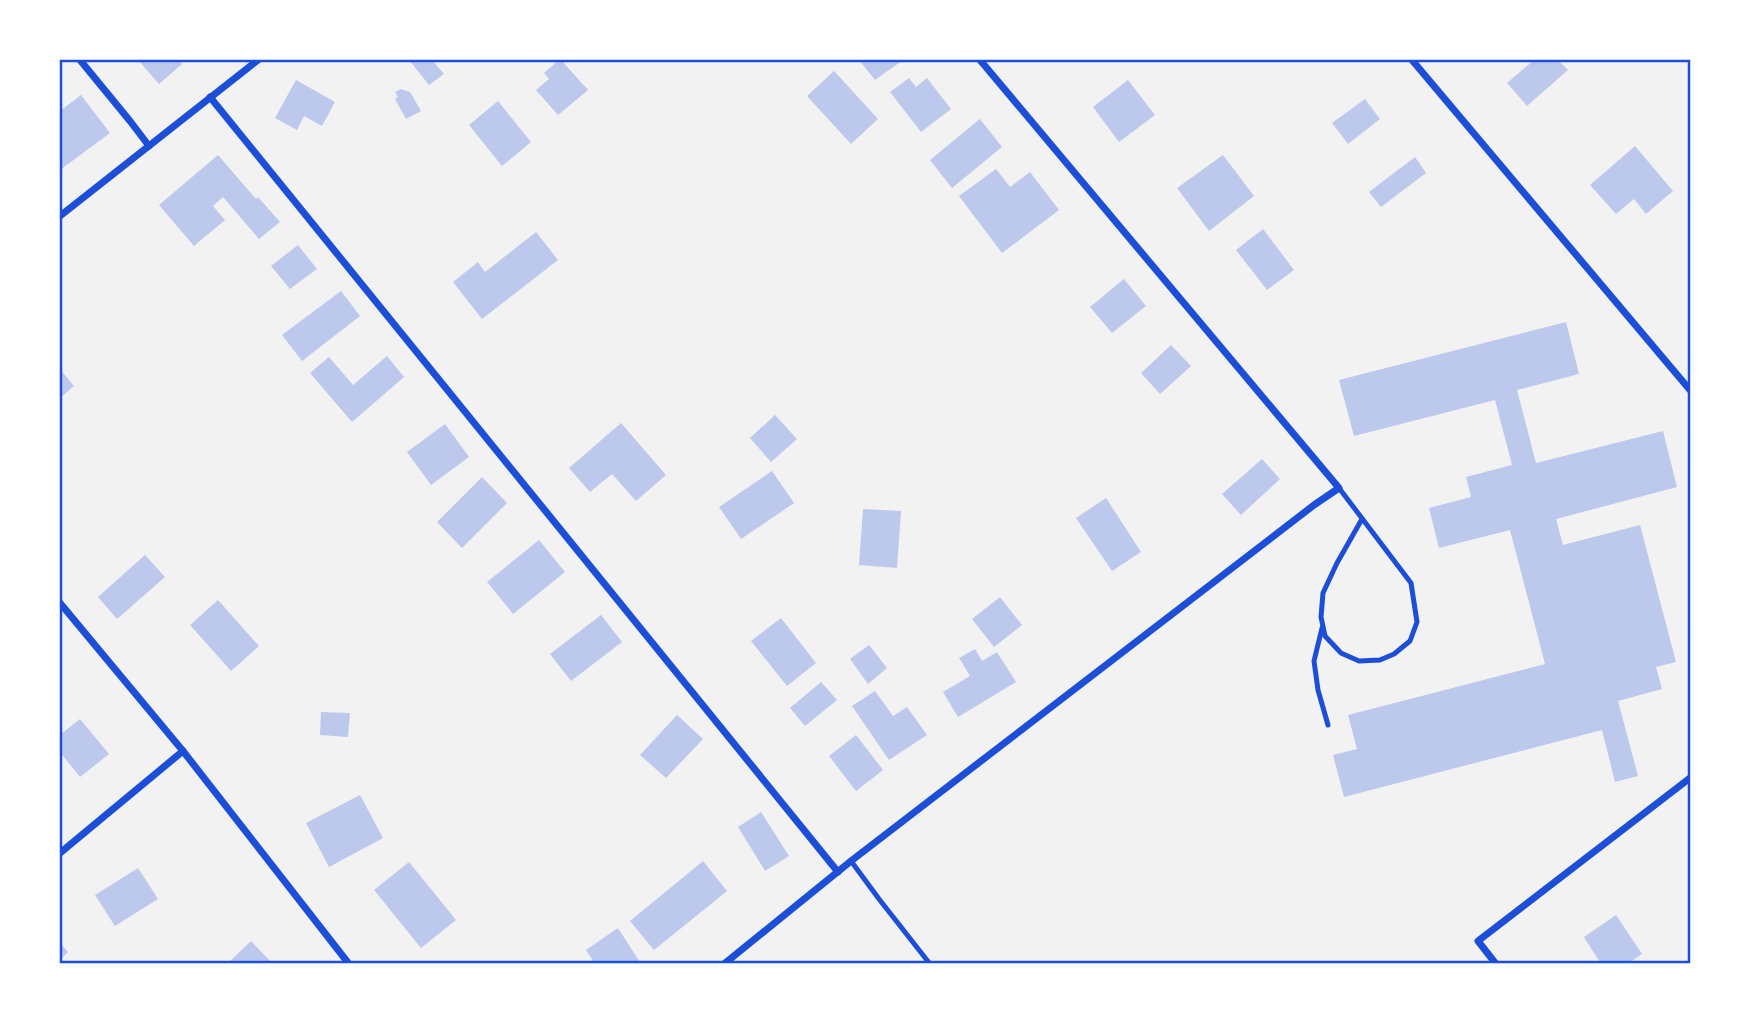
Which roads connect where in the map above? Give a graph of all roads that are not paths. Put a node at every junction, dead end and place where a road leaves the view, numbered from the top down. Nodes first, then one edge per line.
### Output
1 (80, 60) edge
2 (258, 60) edge
3 (980, 60) edge
4 (1412, 60) edge
5 (210, 97) junction
6 (149, 146) junction
7 (60, 216) edge
8 (1690, 390) edge
9 (1339, 488) junction
10 (1362, 519) junction
11 (60, 603) edge
12 (1323, 625) junction
13 (1328, 725) dead end
14 (183, 751) junction
15 (1690, 778) edge
16 (60, 853) edge
17 (851, 861) junction
18 (838, 872) junction
19 (349, 964) edge
20 (724, 964) edge
21 (930, 964) edge
22 (1496, 964) edge

1 - 6 street
2 - 5 street
3 - 9 street
4 - 8 street
5 - 6 street
5 - 18 street
6 - 7 street
9 - 10 lane
9 - 17 street
10 - 12 lane
10 - 12 lane
11 - 14 street
12 - 13 lane
14 - 16 street
14 - 19 street
15 - 22 street
17 - 18 street
17 - 21 lane
18 - 20 street

